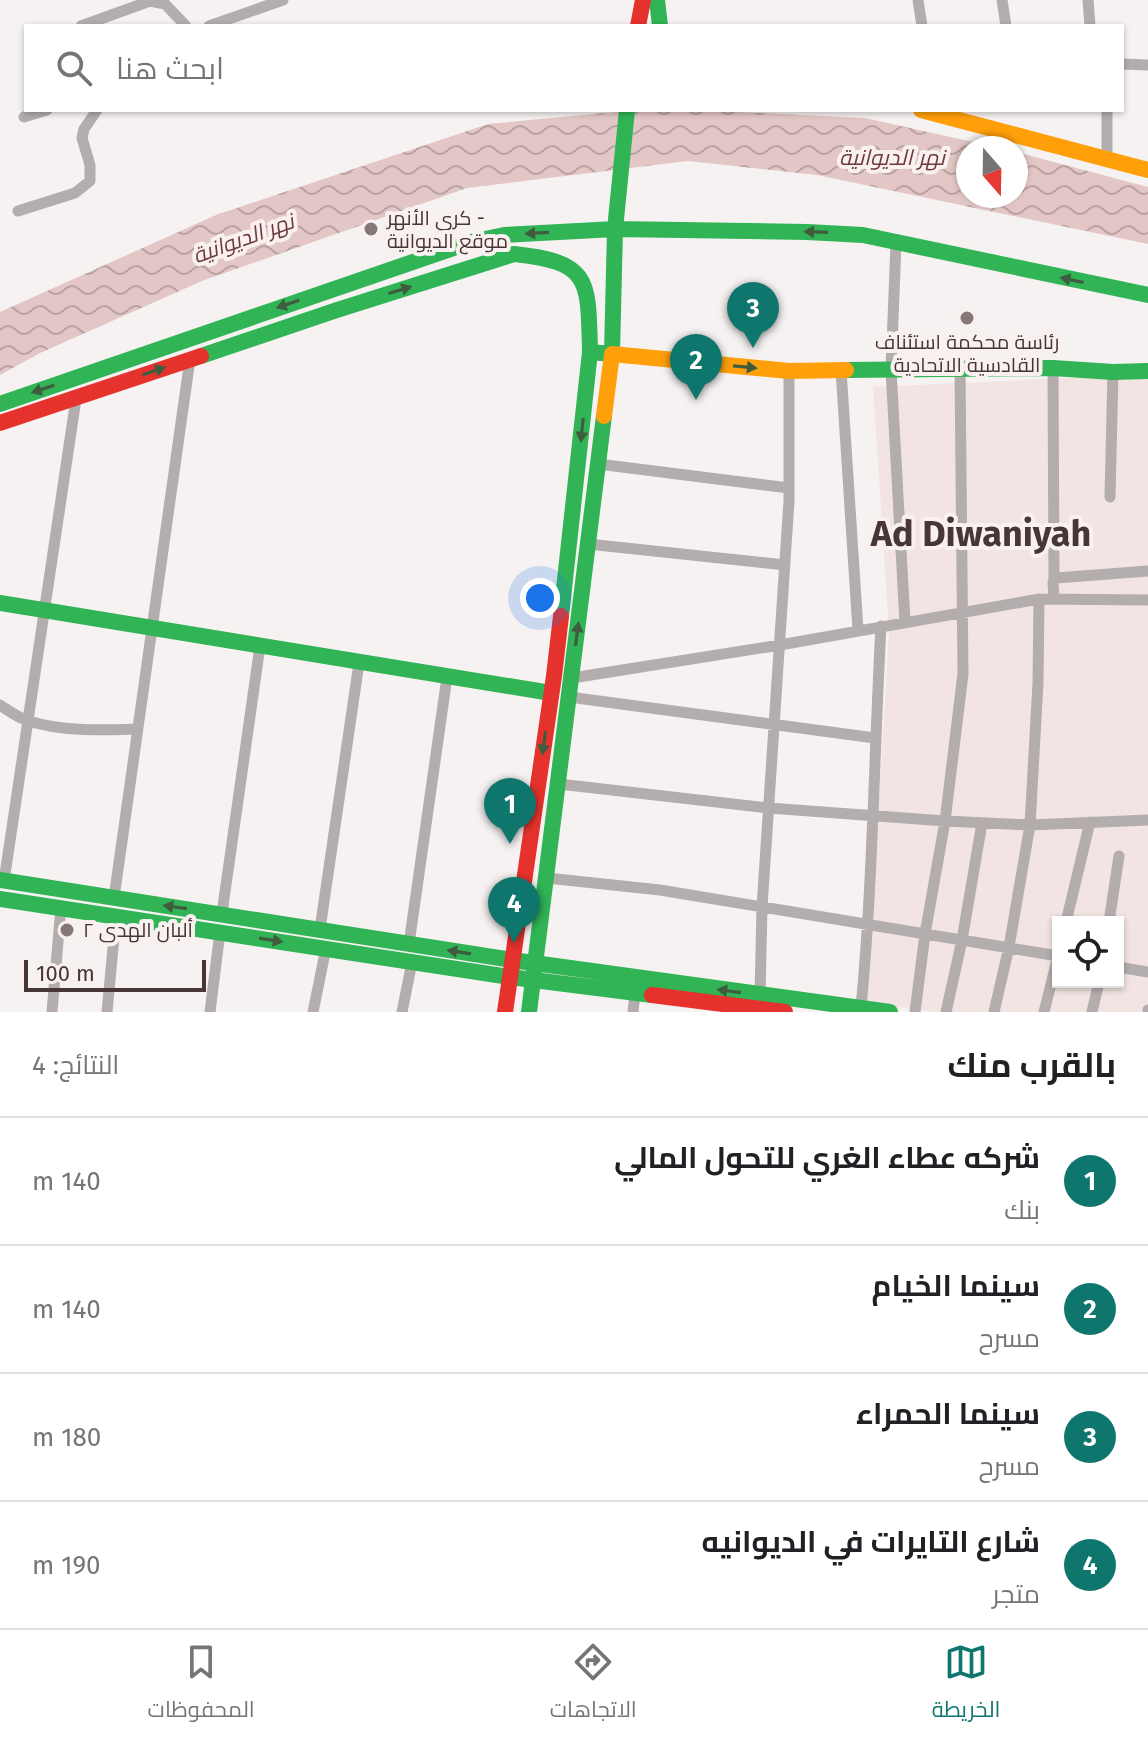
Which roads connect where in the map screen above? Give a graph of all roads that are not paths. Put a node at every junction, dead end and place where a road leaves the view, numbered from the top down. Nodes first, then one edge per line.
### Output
1 (150, 0) edge
2 (283, 0) edge
3 (641, 0) edge
4 (657, 0) edge
5 (918, 0) edge
6 (1002, 0) edge
7 (1088, 0) edge
8 (108, 21) edge
9 (184, 24) edge
10 (215, 24) edge
11 (638, 24) edge
12 (660, 24) edge
13 (922, 24) edge
14 (1006, 24) edge
15 (1090, 24) edge
16 (1124, 64) edge
17 (1148, 65) edge
18 (40, 112) edge
19 (96, 112) edge
20 (627, 112) edge
21 (929, 112) edge
22 (1107, 112) edge
23 (24, 117) dead end
24 (1107, 159) junction
25 (1148, 170) edge
26 (18, 211) dead end
27 (615, 229) junction
28 (896, 243) junction
29 (330, 289) junction
30 (1148, 295) edge
31 (337, 310) junction
32 (590, 352) junction
33 (612, 354) junction
34 (190, 359) junction
35 (1053, 368) junction
36 (960, 369) junction
37 (103, 370) junction
38 (841, 370) junction
39 (891, 370) junction
40 (789, 371) junction
41 (1148, 371) edge
42 (1113, 372) junction
43 (107, 387) junction
44 (76, 399) junction
45 (0, 404) edge
46 (0, 423) edge
47 (598, 464) junction
48 (789, 488) junction
49 (1110, 497) dead end
50 (588, 544) junction
51 (785, 565) junction
52 (1148, 571) edge
53 (1054, 580) junction
54 (1039, 599) junction
55 (1054, 599) junction
56 (1148, 600) edge
57 (0, 603) edge
58 (45, 611) junction
59 (963, 611) junction
60 (905, 622) junction
61 (881, 626) junction
62 (153, 629) junction
63 (858, 630) junction
64 (780, 645) junction
65 (260, 646) junction
66 (359, 663) junction
67 (447, 677) junction
68 (572, 678) junction
69 (551, 693) junction
70 (569, 697) junction
71 (0, 705) edge
72 (28, 721) junction
73 (774, 723) junction
74 (138, 729) junction
75 (875, 738) junction
76 (559, 784) junction
77 (769, 808) junction
78 (874, 815) junction
79 (1148, 820) edge
80 (945, 821) junction
81 (1090, 822) junction
82 (982, 823) junction
83 (1030, 825) junction
84 (1119, 856) dead end
85 (547, 878) junction
86 (2, 880) edge
87 (114, 898) junction
88 (0, 899) edge
89 (61, 907) junction
90 (762, 907) junction
91 (222, 913) junction
92 (116, 916) junction
93 (1067, 916) edge
94 (1110, 916) edge
95 (869, 926) junction
96 (320, 929) junction
97 (220, 932) junction
98 (925, 934) junction
99 (962, 940) junction
100 (409, 944) junction
101 (1009, 947) junction
102 (326, 948) junction
103 (1052, 955) edge
104 (412, 962) junction
105 (1124, 968) edge
106 (511, 969) junction
107 (535, 972) junction
108 (1148, 972) edge
109 (1052, 980) edge
110 (1098, 988) edge
111 (635, 993) junction
112 (758, 1005) edge
113 (861, 1008) junction
114 (52, 1012) edge
115 (107, 1012) edge
116 (210, 1012) edge
117 (313, 1012) edge
118 (402, 1012) edge
119 (505, 1012) edge
120 (529, 1012) edge
121 (633, 1012) edge
122 (785, 1012) edge
123 (890, 1012) edge
124 (915, 1012) edge
125 (946, 1012) edge
126 (994, 1012) edge
127 (1044, 1012) edge
128 (1092, 1012) edge

1 - 8 street
1 - 9 street
2 - 10 street
3 - 11 main road
4 - 12 main road
5 - 13 street
6 - 14 street
7 - 15 street
16 - 17 street
18 - 23 street
19 - 26 street
20 - 27 main road
21 - 24 main road
22 - 24 street
24 - 25 main road
28 -> 27 main road
27 -> 29 main road
27 - 33 main road
30 -> 28 main road
28 - 39 street
29 - 31 main road
29 -> 37 main road
31 -> 32 main road
31 - 34 main road
32 - 33 main road
32 -> 69 main road
33 -> 40 main road
33 - 47 main road
43 -> 34 main road
34 - 62 street
35 - 36 main road
35 - 42 main road
35 - 53 street
36 - 39 main road
36 - 59 street
37 - 43 main road
37 -> 45 main road
38 - 39 main road
38 - 40 main road
38 - 63 street
39 - 60 street
40 - 48 street
41 - 42 main road
42 - 49 street
43 - 44 main road
44 - 46 main road
44 - 58 street
47 - 48 street
47 - 50 main road
48 - 51 street
50 - 51 street
68 -> 50 main road
51 - 64 street
52 - 53 street
53 - 55 street
54 - 55 street
54 - 59 street
54 - 83 street
55 - 56 street
57 - 58 main road
58 - 62 main road
58 - 72 street
59 - 60 street
59 - 80 street
60 - 61 street
61 - 63 street
61 - 75 street
62 - 65 main road
62 - 74 street
63 - 64 street
64 - 68 street
64 - 73 street
65 - 66 main road
65 - 91 street
66 - 67 main road
66 - 96 street
67 - 69 main road
67 - 100 street
68 - 70 main road
69 -> 106 main road
70 - 73 street
70 - 76 main road
71 - 72 street
72 - 74 street
72 - 86 street
73 - 75 street
73 - 77 street
74 - 87 street
75 - 78 street
76 - 77 street
76 - 85 main road
77 - 78 street
77 - 90 street
78 - 80 street
78 - 95 street
79 - 81 street
80 - 82 street
80 - 98 street
81 - 83 street
81 - 93 street
82 - 83 street
82 - 99 street
83 - 101 street
84 - 94 street
85 - 90 street
85 - 107 main road
86 - 87 main road
91 -> 87 main road
88 - 89 main road
89 - 92 main road
89 - 114 street
90 - 95 street
90 - 112 street
91 - 96 main road
92 - 97 main road
92 - 115 street
95 - 98 street
95 - 113 street
96 - 100 main road
97 -> 102 main road
97 - 116 street
98 - 99 street
98 - 124 street
99 - 101 street
99 - 125 street
106 -> 100 main road
101 - 103 street
101 - 126 street
102 - 104 main road
102 - 117 street
104 - 106 main road
104 - 118 street
105 - 108 street
106 - 107 main road
106 - 119 main road
107 - 111 main road
112 -> 107 main road
107 - 120 main road
109 - 127 street
110 - 128 street
111 - 112 main road
111 - 121 street
112 - 113 main road
112 - 122 main road
113 - 123 main road

